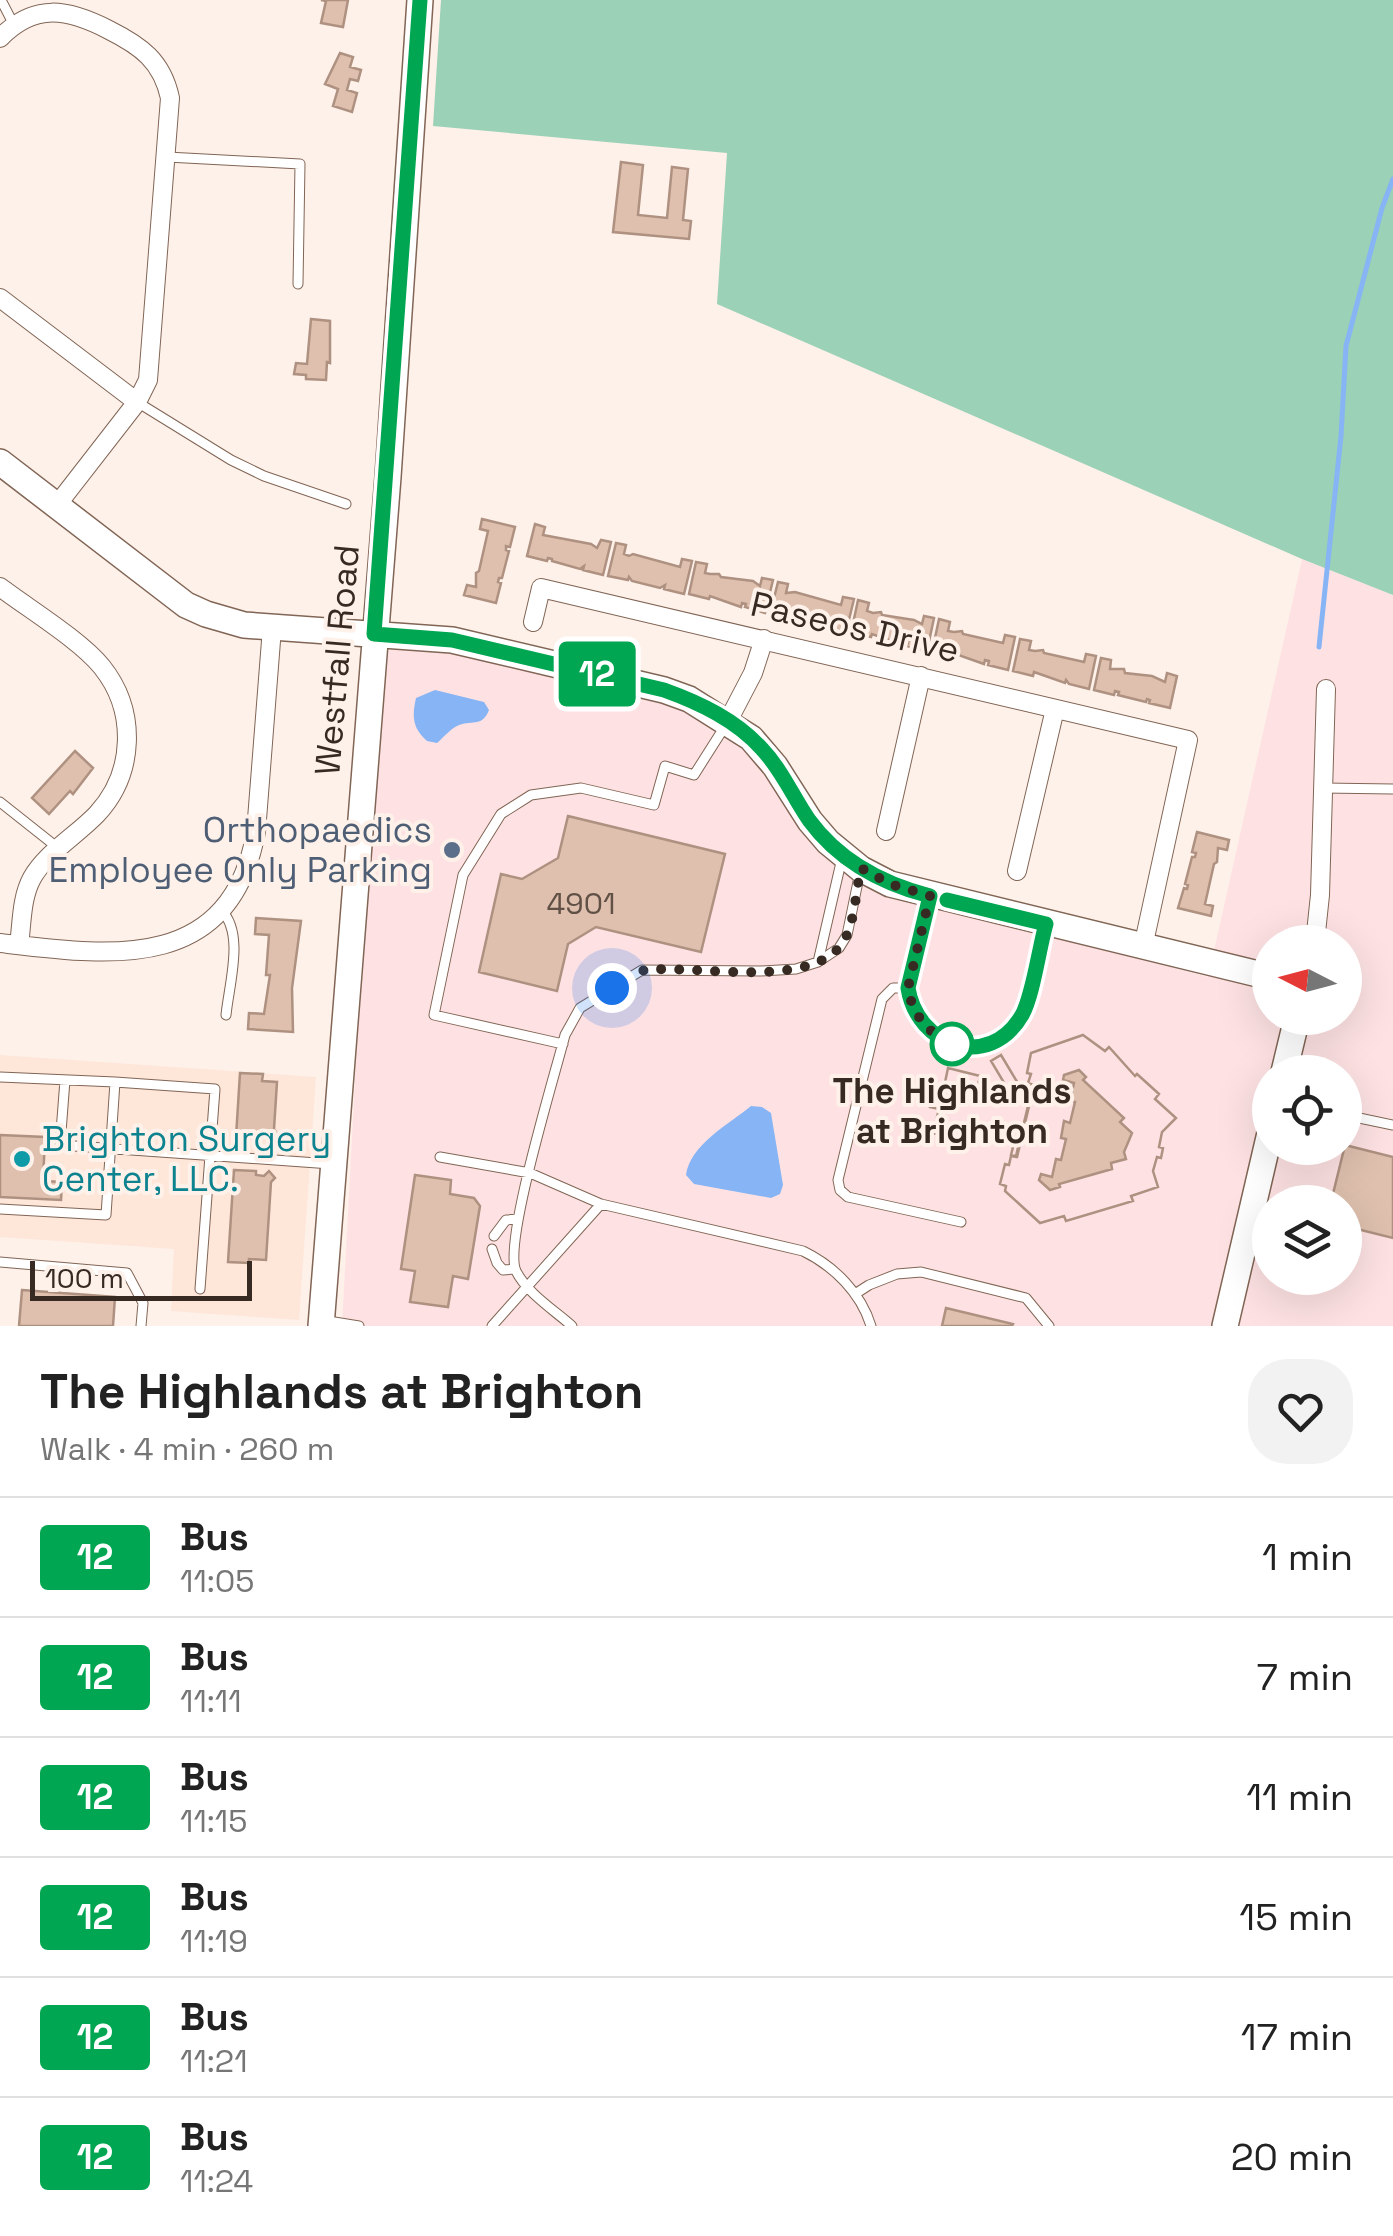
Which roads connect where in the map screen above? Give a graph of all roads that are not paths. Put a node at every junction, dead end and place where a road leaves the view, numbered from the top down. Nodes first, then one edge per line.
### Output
1 (0, 0) edge
2 (420, 0) edge
3 (14, 25) junction
4 (0, 38) edge
5 (167, 156) junction
6 (298, 284) dead end
7 (0, 298) edge
8 (136, 402) junction
9 (0, 462) edge
10 (346, 504) dead end
11 (57, 505) junction
12 (0, 587) edge
13 (533, 622) dead end
14 (272, 628) junction
15 (374, 634) junction
16 (764, 639) junction
17 (922, 676) junction
18 (1326, 689) dead end
19 (1056, 709) junction
20 (728, 721) junction
21 (1323, 788) junction
22 (1393, 789) edge
23 (0, 802) edge
24 (886, 831) dead end
25 (60, 850) junction
26 (852, 862) junction
27 (1016, 871) dead end
28 (930, 896) junction
29 (221, 910) junction
30 (1046, 924) junction
31 (1317, 925) edge
32 (10, 944) edge
33 (1142, 947) junction
34 (818, 962) junction
35 (1252, 973) edge
36 (908, 988) junction
37 (226, 1015) dead end
38 (563, 1044) junction
39 (0, 1076) edge
40 (64, 1080) junction
41 (116, 1082) junction
42 (1362, 1118) edge
43 (1393, 1125) edge
44 (111, 1148) junction
45 (210, 1155) junction
46 (440, 1157) dead end
47 (334, 1164) junction
48 (1263, 1165) edge
49 (530, 1173) junction
50 (602, 1204) junction
51 (0, 1209) edge
52 (518, 1219) junction
53 (962, 1222) dead end
54 (494, 1236) dead end
55 (492, 1248) dead end
56 (0, 1262) edge
57 (515, 1269) junction
58 (528, 1287) junction
59 (200, 1288) dead end
60 (855, 1294) junction
61 (321, 1323) edge
62 (1045, 1324) edge
63 (141, 1326) edge
64 (359, 1326) edge
65 (492, 1326) edge
66 (572, 1326) edge
67 (871, 1326) edge
68 (1225, 1326) edge

1 - 3 lane
2 - 15 street, Westfall Road
3 - 4 street
3 - 5 street
5 - 6 lane
5 - 8 street
7 - 8 street
8 - 10 lane
8 - 11 street
9 - 11 street
11 - 14 street
12 - 25 street
13 - 16 street, Paseos Drive
14 - 15 street
14 - 29 street
15 - 20 street
15 - 47 street, Westfall Road
16 - 17 street, Paseos Drive
16 - 20 street
17 - 19 street, Paseos Drive
17 - 24 street
18 - 21 street
19 - 27 street
19 - 33 street, Paseos Drive
20 - 26 street
20 - 38 lane
21 - 22 lane
21 - 31 street
23 - 25 lane
25 - 32 street
26 - 28 street
26 - 34 lane
26 - 34 lane
28 - 30 street
28 - 36 lane
29 - 32 street
29 - 37 lane
30 - 33 street
30 - 36 lane
33 - 35 street
34 - 38 lane
36 - 53 lane
38 - 49 lane
39 - 40 lane
40 - 41 lane
40 - 44 lane
41 - 44 lane
41 - 45 lane
42 - 43 lane
44 - 45 lane
44 - 51 lane
45 - 47 lane
45 - 59 lane
46 - 49 lane
47 - 61 street, Westfall Road
48 - 68 street
49 - 50 lane
49 - 52 lane
50 - 58 lane
50 - 60 lane
52 - 54 lane
52 - 57 lane
55 - 57 lane
56 - 63 lane
57 - 58 lane
58 - 65 lane
58 - 66 lane
60 - 62 lane
60 - 67 lane
61 - 64 lane

